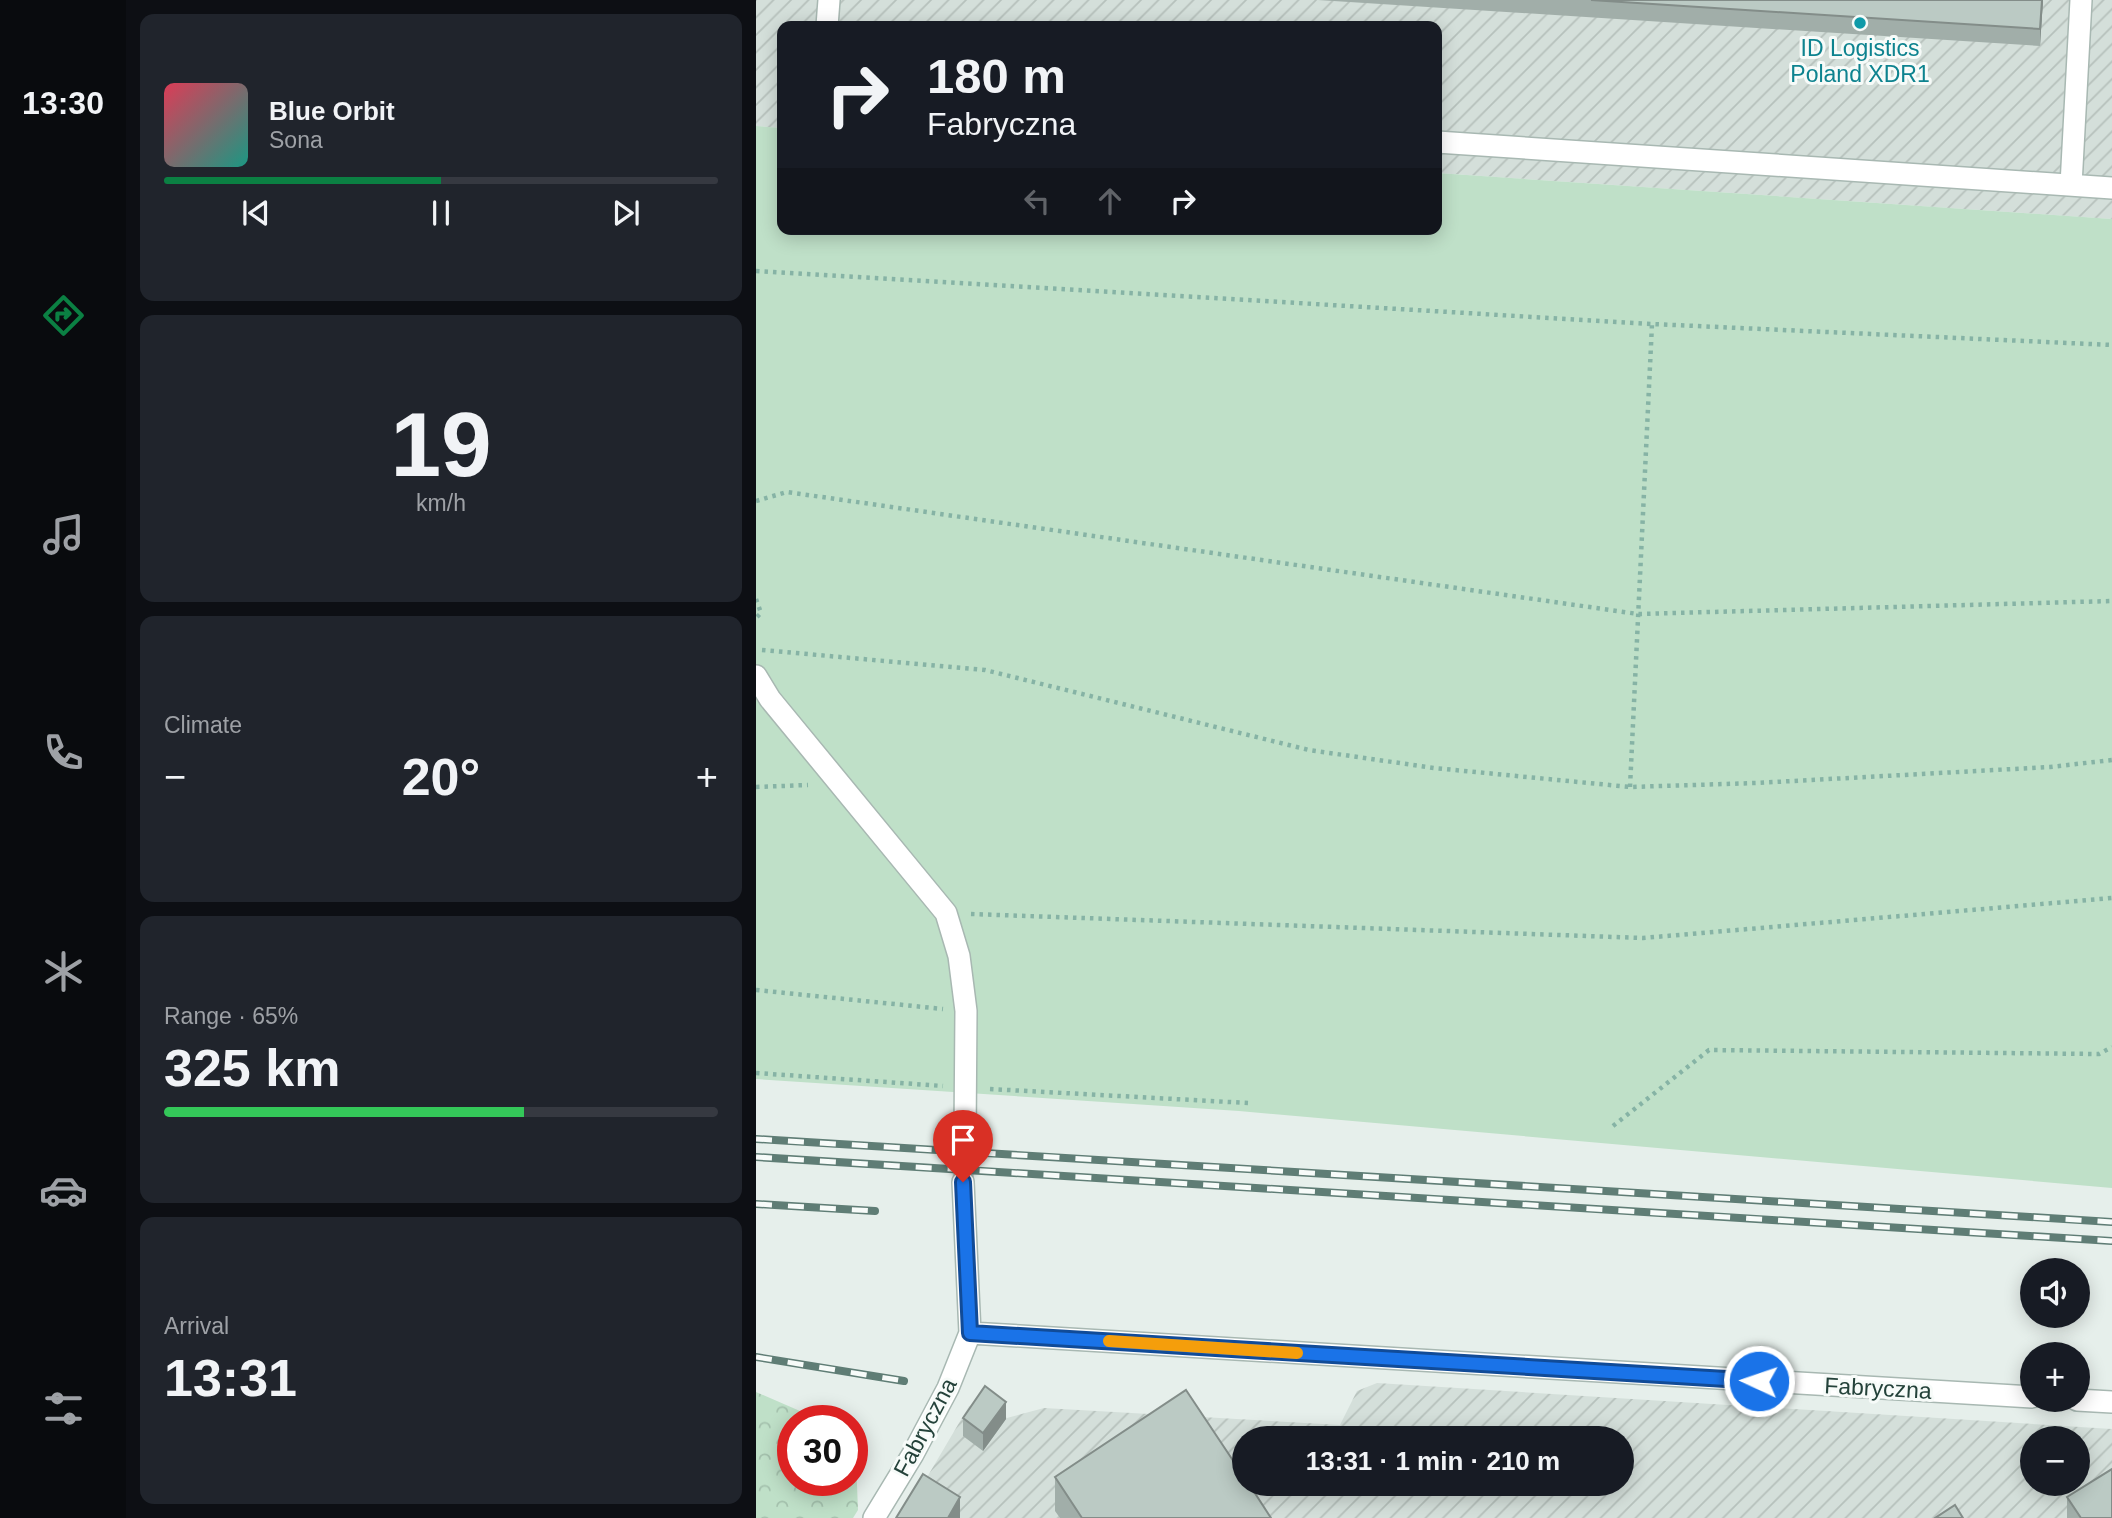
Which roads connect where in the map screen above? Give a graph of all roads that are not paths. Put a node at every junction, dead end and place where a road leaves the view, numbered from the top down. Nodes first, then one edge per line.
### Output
1 (829, 0) edge
2 (2081, 0) edge
3 (827, 21) edge
4 (1442, 142) edge
5 (2071, 186) junction
6 (2112, 188) edge
7 (756, 676) edge
8 (965, 1136) tunnel mouth
9 (963, 1182) tunnel mouth
10 (970, 1333) junction
11 (2020, 1396) edge
12 (2090, 1401) edge
13 (2112, 1402) edge
14 (874, 1518) edge

1 - 3 street
2 - 5 street
4 - 5 street
5 - 6 street
7 - 8 street
9 - 10 street, Fabryczna
10 - 11 street, Fabryczna
10 - 14 street, Fabryczna
12 - 13 street

